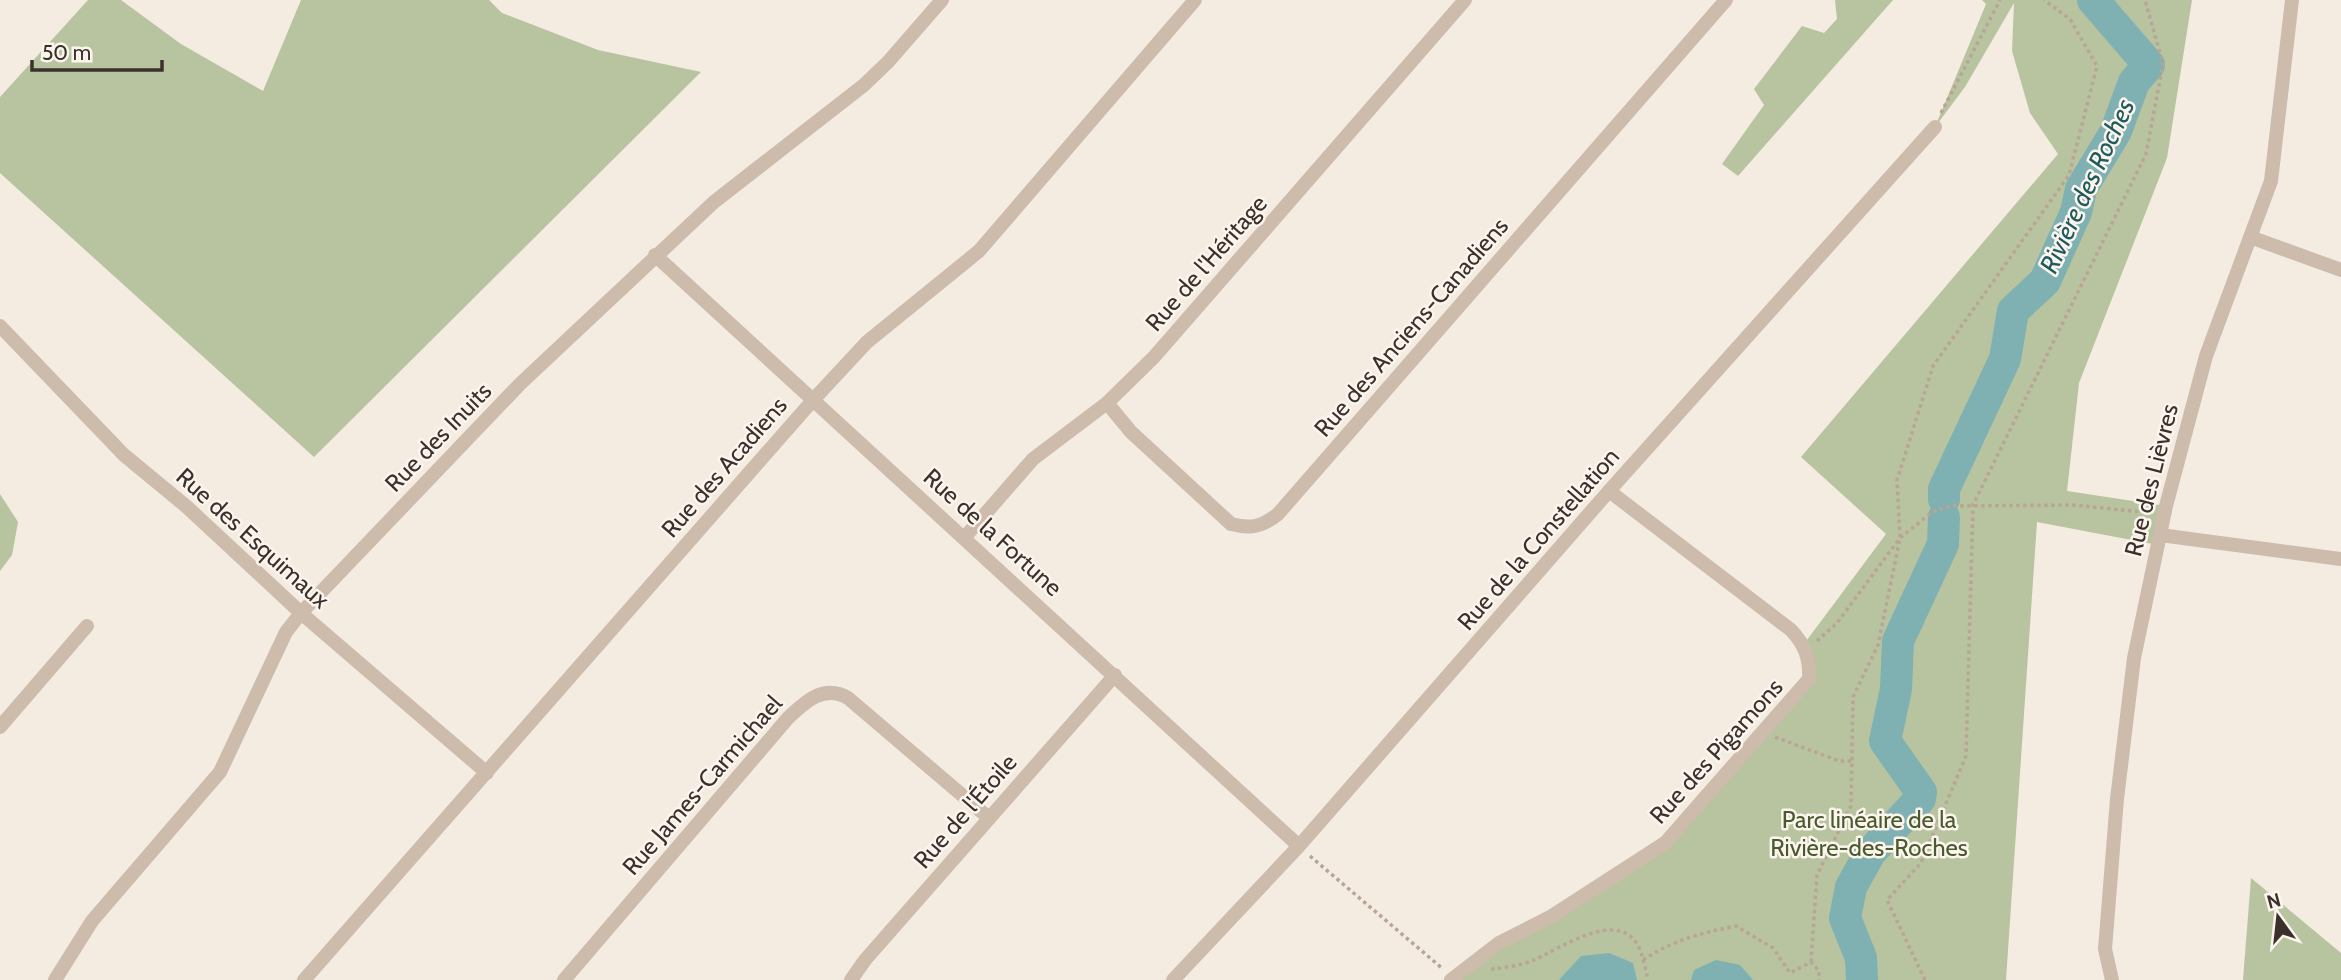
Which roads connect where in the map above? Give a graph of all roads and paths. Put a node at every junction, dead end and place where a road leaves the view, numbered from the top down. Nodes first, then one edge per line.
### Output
1 (942, 0) edge
2 (1195, 0) edge
3 (1465, 0) edge
4 (1726, 0) edge
5 (2000, 0) edge
6 (2044, 0) edge
7 (2145, 0) edge
8 (2292, 0) edge
9 (1935, 127) joint
10 (2250, 237) junction
11 (655, 255) junction
12 (2341, 270) edge
13 (0, 326) edge
14 (814, 399) junction
15 (1107, 403) junction
16 (1609, 491) junction
17 (1973, 505) junction
18 (2164, 514) junction
19 (2160, 535) junction
20 (965, 537) junction
21 (1900, 538) junction
22 (2341, 559) edge
23 (301, 613) junction
24 (87, 626) dead end
25 (1806, 651) junction
26 (1115, 675) junction
27 (0, 727) edge
28 (1764, 732) junction
29 (1853, 761) junction
30 (487, 773) junction
31 (989, 818) junction
32 (1299, 846) junction
33 (1643, 960) junction
34 (1474, 961) junction
35 (1811, 961) junction
36 (1452, 979) edge
37 (55, 980) edge
38 (304, 980) edge
39 (564, 980) edge
40 (851, 980) edge
41 (1173, 980) edge
42 (1648, 980) edge
43 (1819, 980) edge
44 (1925, 980) edge
45 (2112, 980) edge

1 - 11 street, Rue des Inuits
2 - 14 street, Rue des Acadiens
3 - 15 street, Rue de l'Héritage
4 - 15 street, Rue des Anciens-Canadiens
5 - 9 path
6 - 21 path
7 - 17 path
8 - 10 street, Rue des Lièvres
9 - 16 street, Rue de la Constellation
10 - 12 street
10 - 18 street, Rue des Lièvres
11 - 14 street, Rue de la Fortune
11 - 23 street, Rue des Inuits
13 - 23 street, Rue des Esquimaux
14 - 20 street, Rue de la Fortune
14 - 30 street, Rue des Acadiens
15 - 20 street, Rue de l'Héritage
16 - 25 street
16 - 32 street, Rue de la Constellation
17 - 18 path
17 - 21 path
17 - 44 path
18 - 19 street, Rue des Lièvres
19 - 22 street
19 - 45 street, Rue des Lièvres
20 - 26 street, Rue de la Fortune
21 - 25 path
21 - 29 path
23 - 30 street, Rue des Esquimaux
23 - 37 street, Rue des Inuits
24 - 27 street
25 - 28 street, Rue des Pigamons
26 - 31 street, Rue de l'Étoile
26 - 32 street, Rue de la Fortune
28 - 29 path
28 - 34 street, Rue des Pigamons
29 - 35 path
30 - 38 street, Rue des Acadiens
31 - 39 street, Rue James-Carmichael
31 - 40 street, Rue de l'Étoile
32 - 36 path
32 - 41 street, Rue de la Constellation
33 - 34 path
33 - 35 path
33 - 42 path
34 - 36 street, Rue des Pigamons
35 - 43 path

